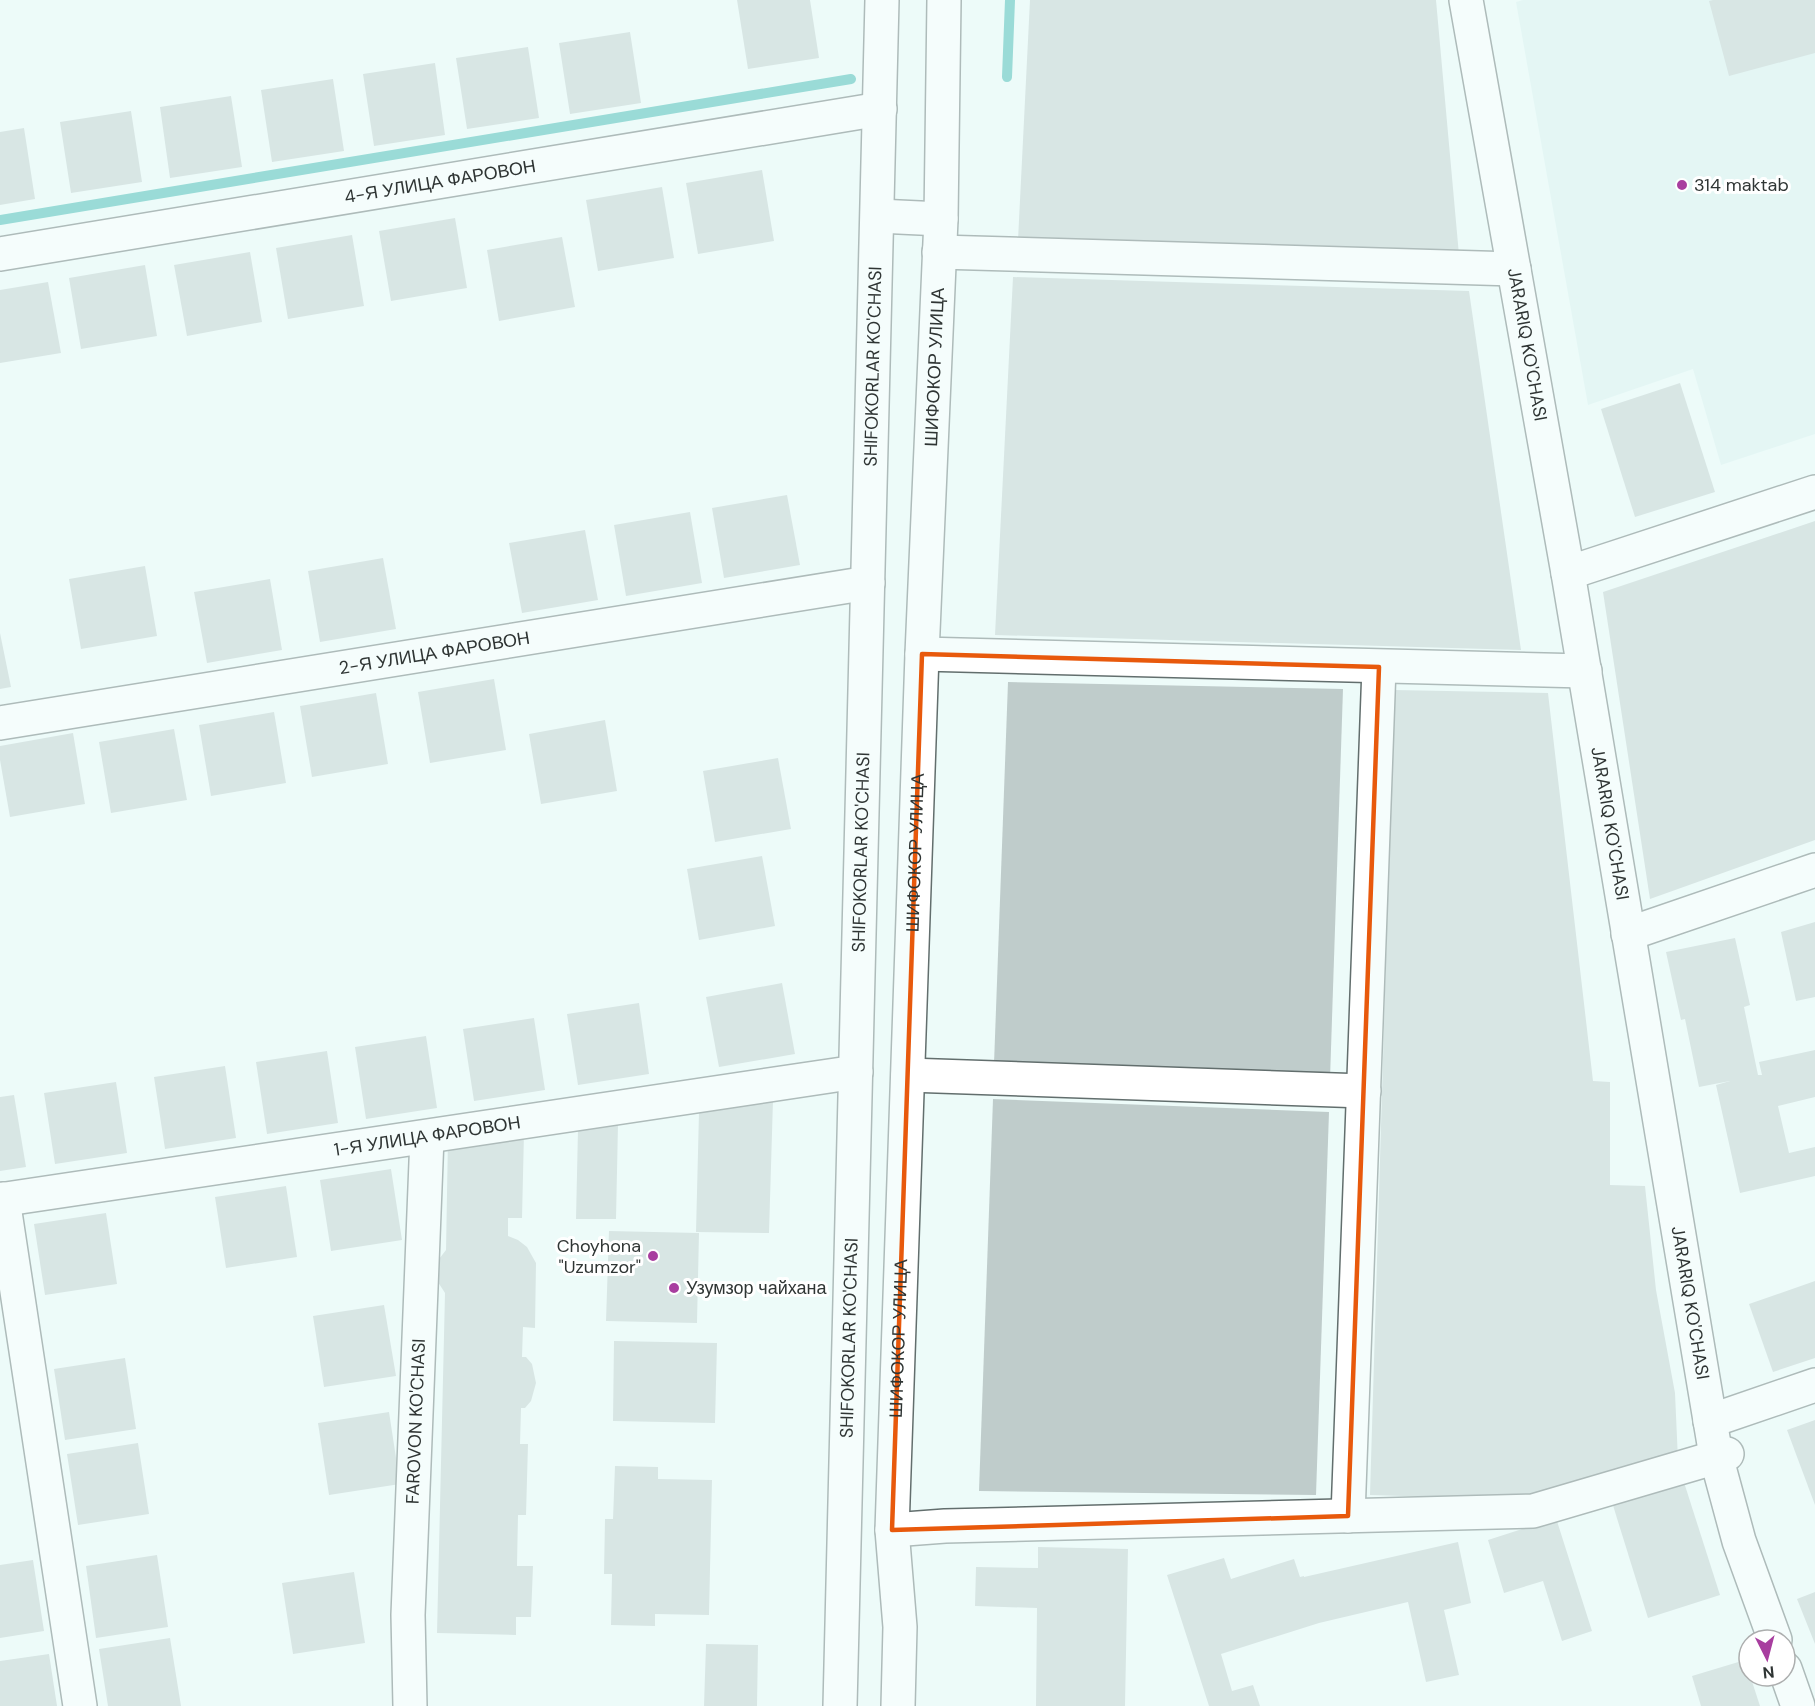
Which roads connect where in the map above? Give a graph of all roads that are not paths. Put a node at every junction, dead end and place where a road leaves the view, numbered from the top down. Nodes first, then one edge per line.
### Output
1 (882, 0) edge
2 (944, 0) edge
3 (1466, 0) edge
4 (880, 109) junction
5 (878, 216) junction
6 (941, 219) junction
7 (939, 252) junction
8 (0, 254) edge
9 (1514, 269) junction
10 (1815, 492) edge
11 (1569, 573) junction
12 (868, 583) junction
13 (922, 654) junction
14 (1379, 666) junction
15 (1585, 671) junction
16 (0, 723) edge
17 (1815, 870) edge
18 (1628, 934) junction
19 (856, 1072) junction
20 (908, 1075) junction
21 (1364, 1091) junction
22 (427, 1137) junction
23 (2, 1199) edge
24 (1815, 1385) edge
25 (1710, 1421) junction
26 (1722, 1455) junction
27 (1348, 1516) junction
28 (892, 1530) junction
29 (1771, 1628) edge
30 (1792, 1688) edge
31 (80, 1706) edge
32 (410, 1706) edge
33 (840, 1706) edge
34 (898, 1706) edge
35 (1798, 1706) edge

1 - 4 street, SHIFOKORLAR KO'CHASI
2 - 6 street, ШИФОКОР УЛИЦА
3 - 9 street, JARARIQ KO'CHASI
4 - 5 street, SHIFOKORLAR KO'CHASI
4 - 8 street, 4-Я УЛИЦА ФАРОВОН
5 - 6 street
5 - 12 street, SHIFOKORLAR KO'CHASI
6 - 7 street, ШИФОКОР УЛИЦА
7 - 9 street
7 - 13 street, ШИФОКОР УЛИЦА
9 - 11 street, JARARIQ KO'CHASI
10 - 11 street
11 - 15 street, JARARIQ KO'CHASI
12 - 16 street, 2-Я УЛИЦА ФАРОВОН
12 - 19 street, SHIFOKORLAR KO'CHASI
13 - 14 street
13 - 20 street, ШИФОКОР УЛИЦА
14 - 15 street
14 - 21 street
15 - 18 street, JARARIQ KO'CHASI
17 - 18 street
18 - 25 street, JARARIQ KO'CHASI
19 - 22 street, 1-Я УЛИЦА ФАРОВОН
19 - 33 street, SHIFOKORLAR KO'CHASI
20 - 21 street
20 - 28 street, ШИФОКОР УЛИЦА
21 - 27 street
22 - 23 street, 1-Я УЛИЦА ФАРОВОН
22 - 32 street, FAROVON KO'CHASI
23 - 31 street
24 - 25 street
25 - 26 street, JARARIQ KO'CHASI
26 - 27 street
26 - 29 street, JARARIQ KO'CHASI
27 - 28 street
28 - 34 street, ШИФОКОР УЛИЦА
30 - 35 street

